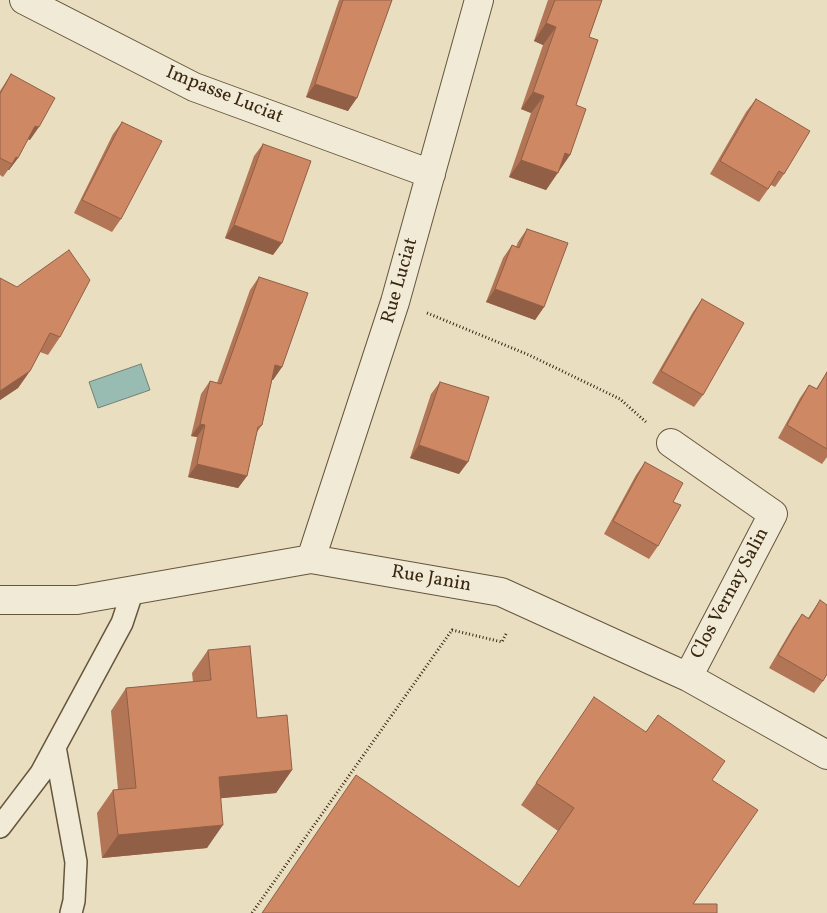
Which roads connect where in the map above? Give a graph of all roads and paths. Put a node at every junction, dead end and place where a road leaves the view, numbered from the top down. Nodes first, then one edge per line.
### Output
1 (24, 0) edge
2 (479, 0) edge
3 (431, 174) junction
4 (396, 302) junction
5 (671, 443) joint
6 (311, 559) junction
7 (133, 590) junction
8 (0, 600) edge
9 (520, 601) junction
10 (688, 677) junction
11 (55, 747) junction
12 (827, 755) edge
13 (0, 827) edge
14 (71, 913) edge
15 (252, 913) edge

1 - 3 street, Impasse Luciat
2 - 3 street, Rue Luciat
3 - 4 street, Rue Luciat
4 - 5 path
4 - 6 street, Rue Luciat
5 - 10 street, Clos Vernay Salin
6 - 7 street, Rue Janin
6 - 9 street, Rue Janin
7 - 8 street, Rue Janin
7 - 11 lane
9 - 10 street, Rue Janin
9 - 15 path
10 - 12 street, Rue Janin
11 - 13 lane
11 - 14 lane

